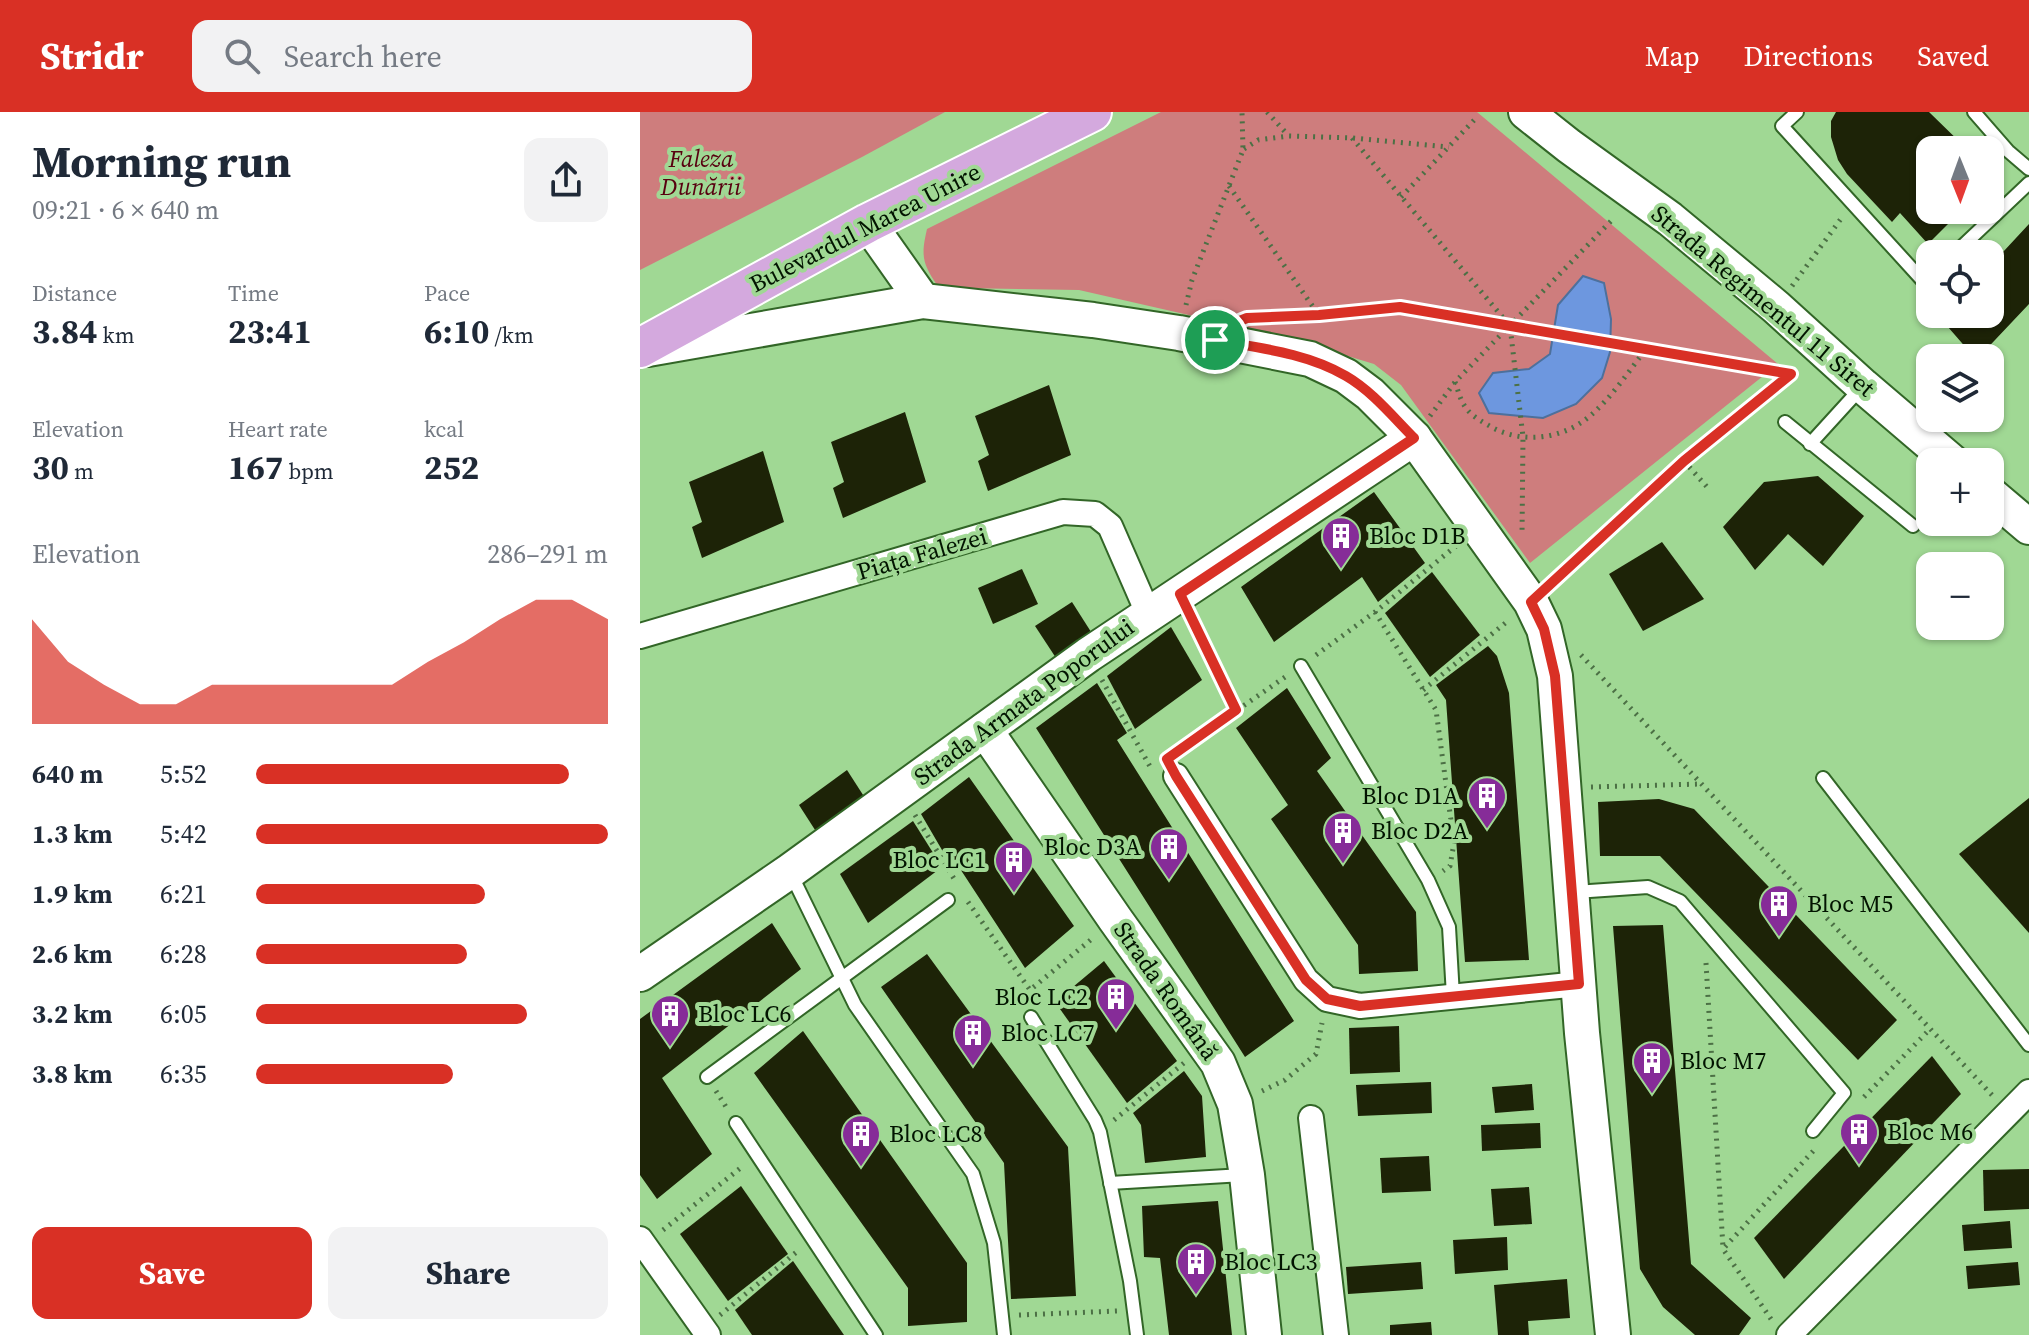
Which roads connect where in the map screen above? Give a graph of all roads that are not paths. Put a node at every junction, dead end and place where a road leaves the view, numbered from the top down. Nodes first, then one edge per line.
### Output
1 (1092, 112) edge
2 (1513, 112) edge
3 (1526, 112) edge
4 (1548, 112) edge
5 (1556, 112) edge
6 (1797, 112) edge
7 (1974, 112) edge
8 (1569, 146) junction
9 (2029, 169) edge
10 (2029, 183) edge
11 (868, 223) junction
12 (1969, 240) edge
13 (1916, 273) edge
14 (923, 301) junction
15 (640, 349) edge
16 (1863, 386) junction
17 (1785, 422) dead end
18 (1414, 438) junction
19 (1810, 444) junction
20 (1936, 448) edge
21 (2004, 506) edge
22 (1913, 526) dead end
23 (2029, 527) edge
24 (1148, 613) junction
25 (640, 636) edge
26 (1301, 666) road end
27 (985, 730) junction
28 (1172, 768) road end
29 (1823, 778) dead end
30 (790, 871) junction
31 (1572, 892) junction
32 (948, 900) road end
33 (640, 974) edge
34 (843, 977) junction
35 (1579, 984) junction
36 (1453, 996) junction
37 (1031, 1017) dead end
38 (2029, 1045) edge
39 (707, 1077) road end
40 (2029, 1092) edge
41 (1311, 1118) dead end
42 (736, 1123) road end
43 (1813, 1131) dead end
44 (1247, 1175) junction
45 (1110, 1183) junction
46 (642, 1242) edge
47 (1781, 1329) edge
48 (706, 1332) edge
49 (876, 1335) edge
50 (1004, 1335) edge
51 (1137, 1335) edge
52 (1264, 1335) edge
53 (1336, 1335) edge
54 (1613, 1335) edge

1 - 11 main road, Bulevardul Marea Unire
2 - 8 street
3 - 8 street
4 - 8 street
5 - 8 street
6 - 13 lane
7 - 9 lane
8 - 16 street, Strada Regimentul 11 Siret
10 - 12 lane
11 - 14 street
11 - 15 main road, Bulevardul Marea Unire
14 - 15 street
14 - 18 street
16 - 19 lane
16 - 20 street, Strada Regimentul 11 Siret
17 - 19 lane
18 - 24 street, Strada Armata Poporului
18 - 31 street
19 - 22 lane
21 - 23 street
24 - 25 street, Piața Falezei
24 - 27 street, Strada Armata Poporului
26 - 36 lane
27 - 30 street, Strada Armata Poporului
27 - 44 street, Strada Română
28 - 36 street
29 - 38 lane
30 - 33 street, Strada Armata Poporului
30 - 34 lane
31 - 35 street
31 - 43 lane
32 - 34 lane
34 - 39 lane
34 - 50 lane
35 - 36 street
35 - 54 street
37 - 45 lane
40 - 47 street
41 - 53 street
42 - 49 lane
44 - 45 lane
44 - 52 street, Strada Română
45 - 51 lane
46 - 48 street

